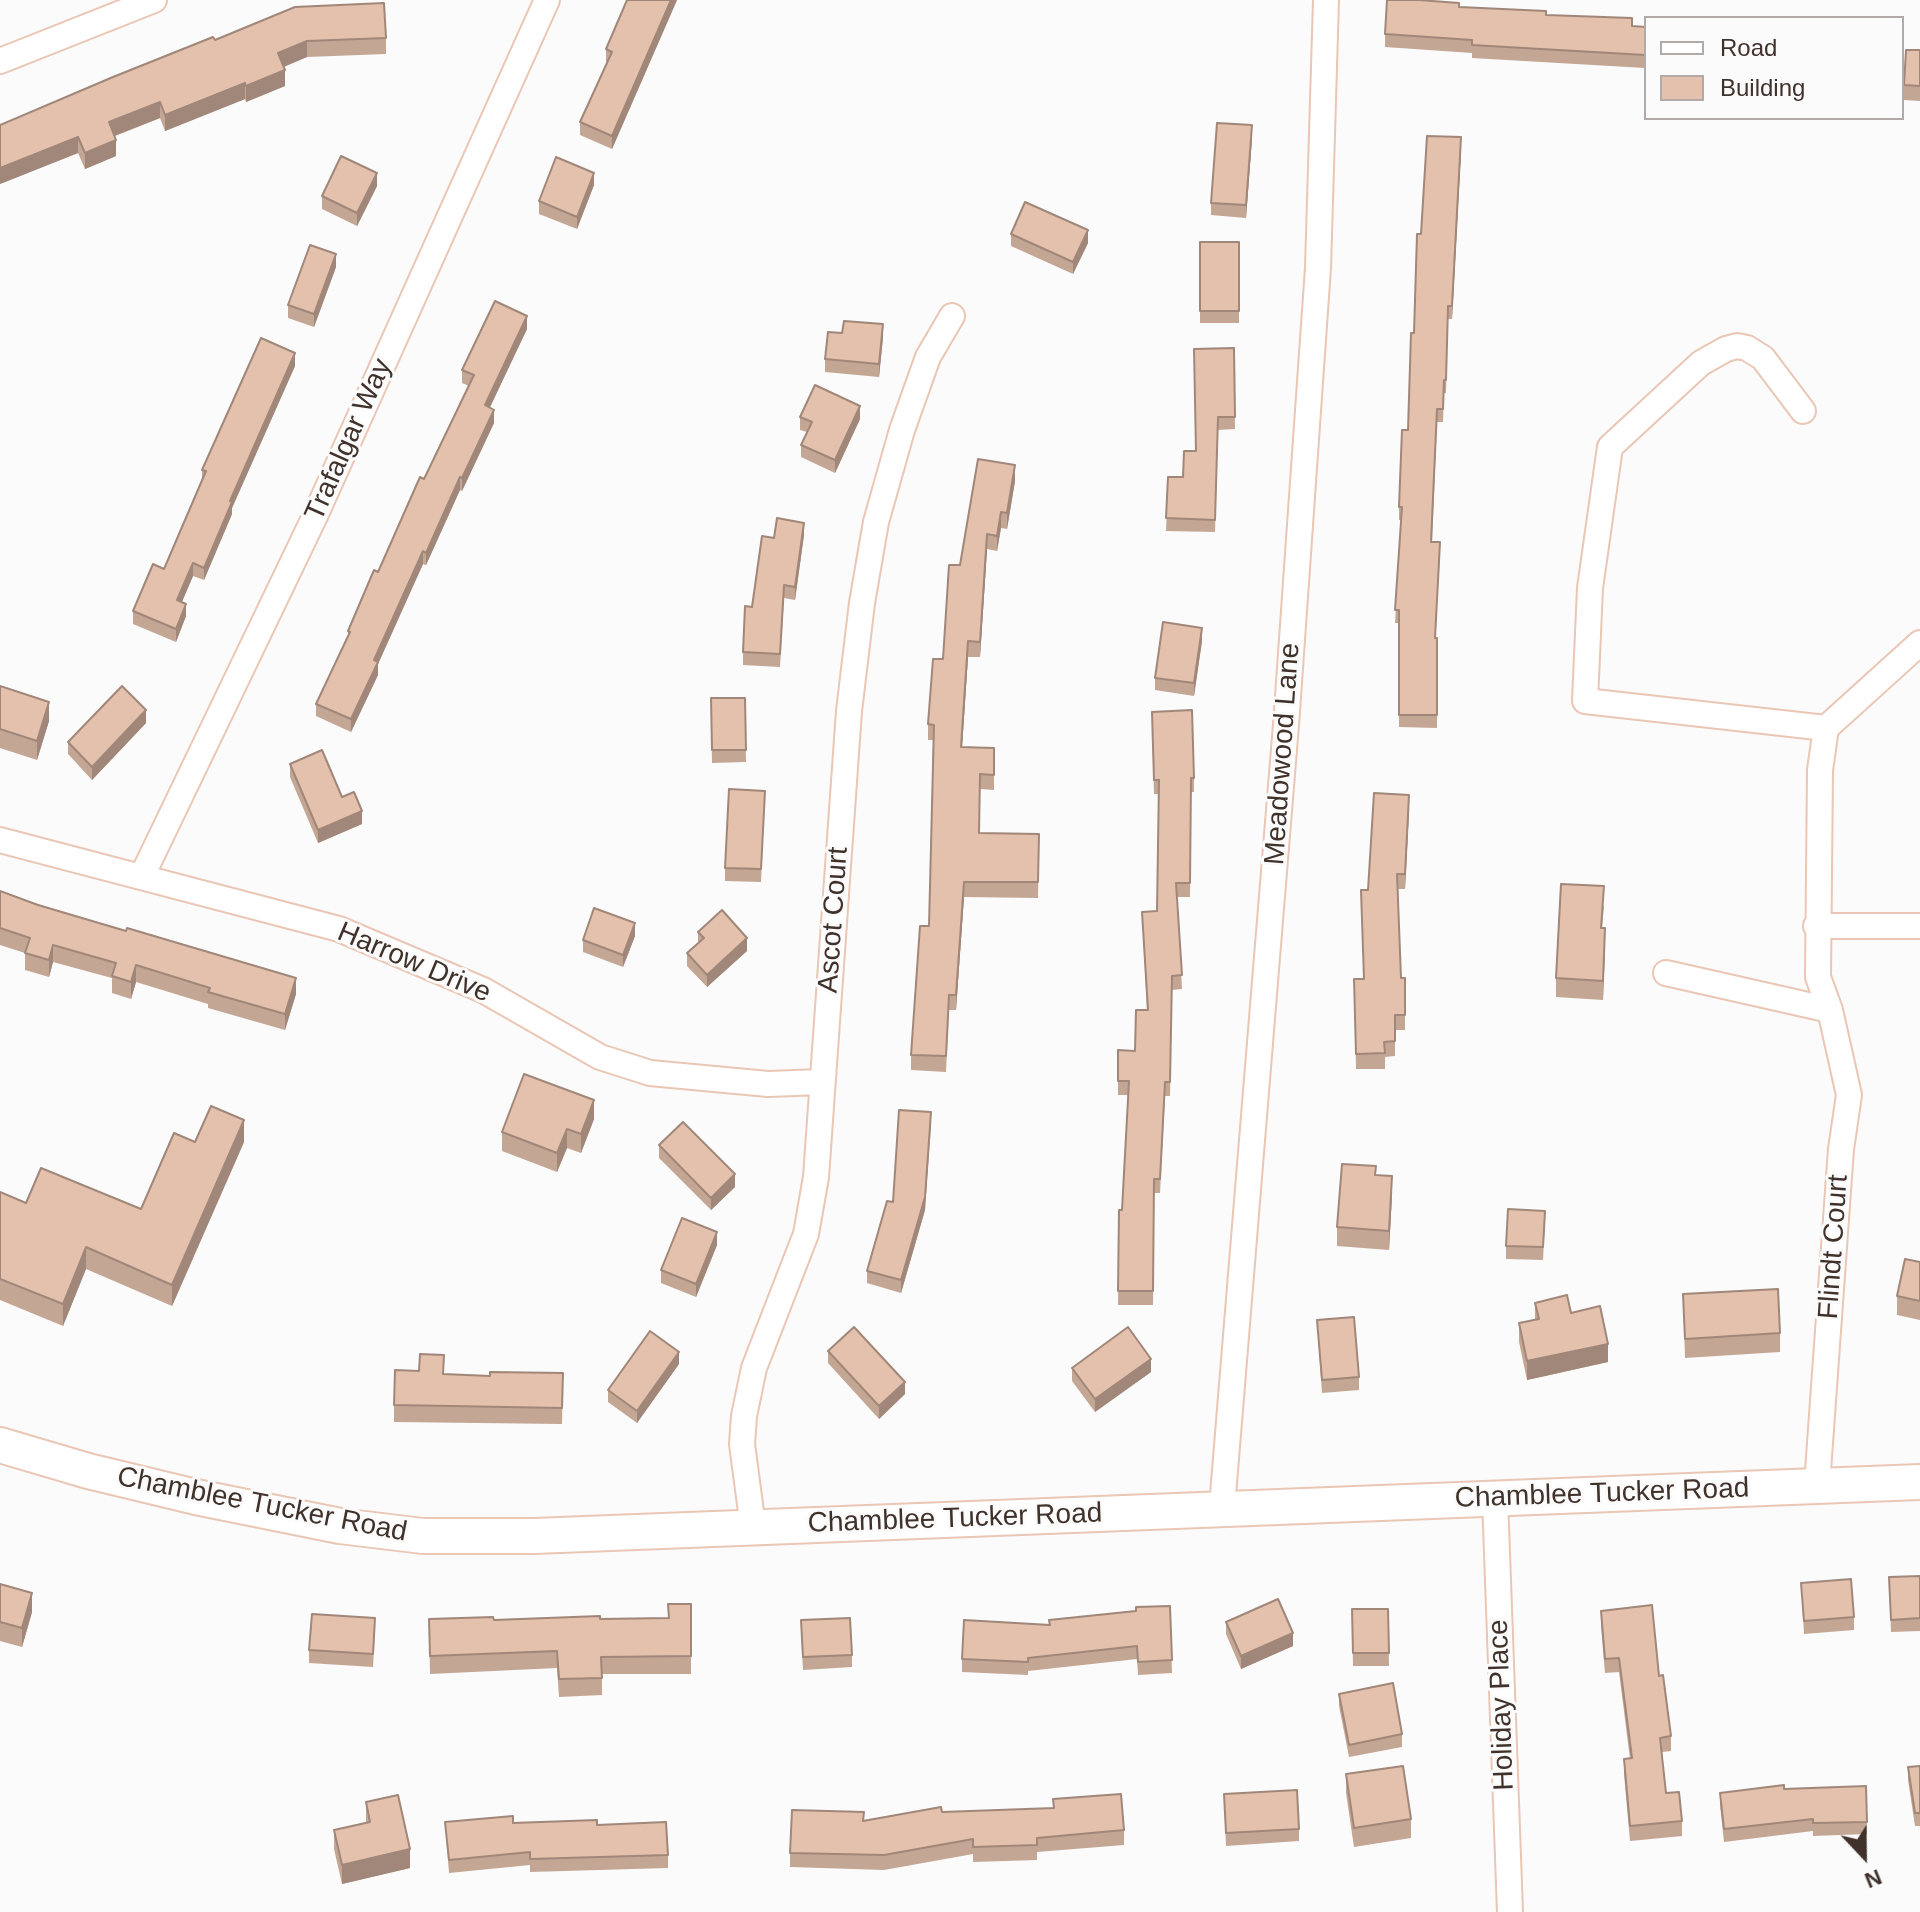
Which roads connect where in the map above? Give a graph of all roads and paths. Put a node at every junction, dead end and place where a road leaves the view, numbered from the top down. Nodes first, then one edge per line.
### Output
1 (154, 0) edge
2 (547, 0) edge
3 (1326, 0) edge
4 (0, 61) edge
5 (952, 316) dead end
6 (1803, 411) dead end
7 (1920, 643) edge
8 (1826, 728) junction
9 (0, 840) edge
10 (142, 876) junction
11 (1816, 926) junction
12 (1920, 926) edge
13 (1666, 973) dead end
14 (1830, 1010) junction
15 (822, 1082) junction
16 (0, 1445) edge
17 (1920, 1482) edge
18 (1817, 1485) junction
19 (1495, 1498) junction
20 (1222, 1507) junction
21 (753, 1527) junction
22 (1510, 1912) edge

1 - 4 street
2 - 10 street, Trafalgar Way
3 - 20 street, Meadowood Lane
5 - 15 street, Ascot Court
6 - 8 street
7 - 8 street
8 - 11 street, Flindt Court
9 - 10 street, Harrow Drive
10 - 15 street, Harrow Drive
11 - 12 street
11 - 14 street, Flindt Court
13 - 14 street
14 - 18 street, Flindt Court
15 - 21 street, Ascot Court
16 - 21 main road, Chamblee Tucker Road
17 - 18 main road, Chamblee Tucker Road
18 - 19 main road, Chamblee Tucker Road
19 - 20 main road, Chamblee Tucker Road
19 - 22 street, Holiday Place
20 - 21 main road, Chamblee Tucker Road

